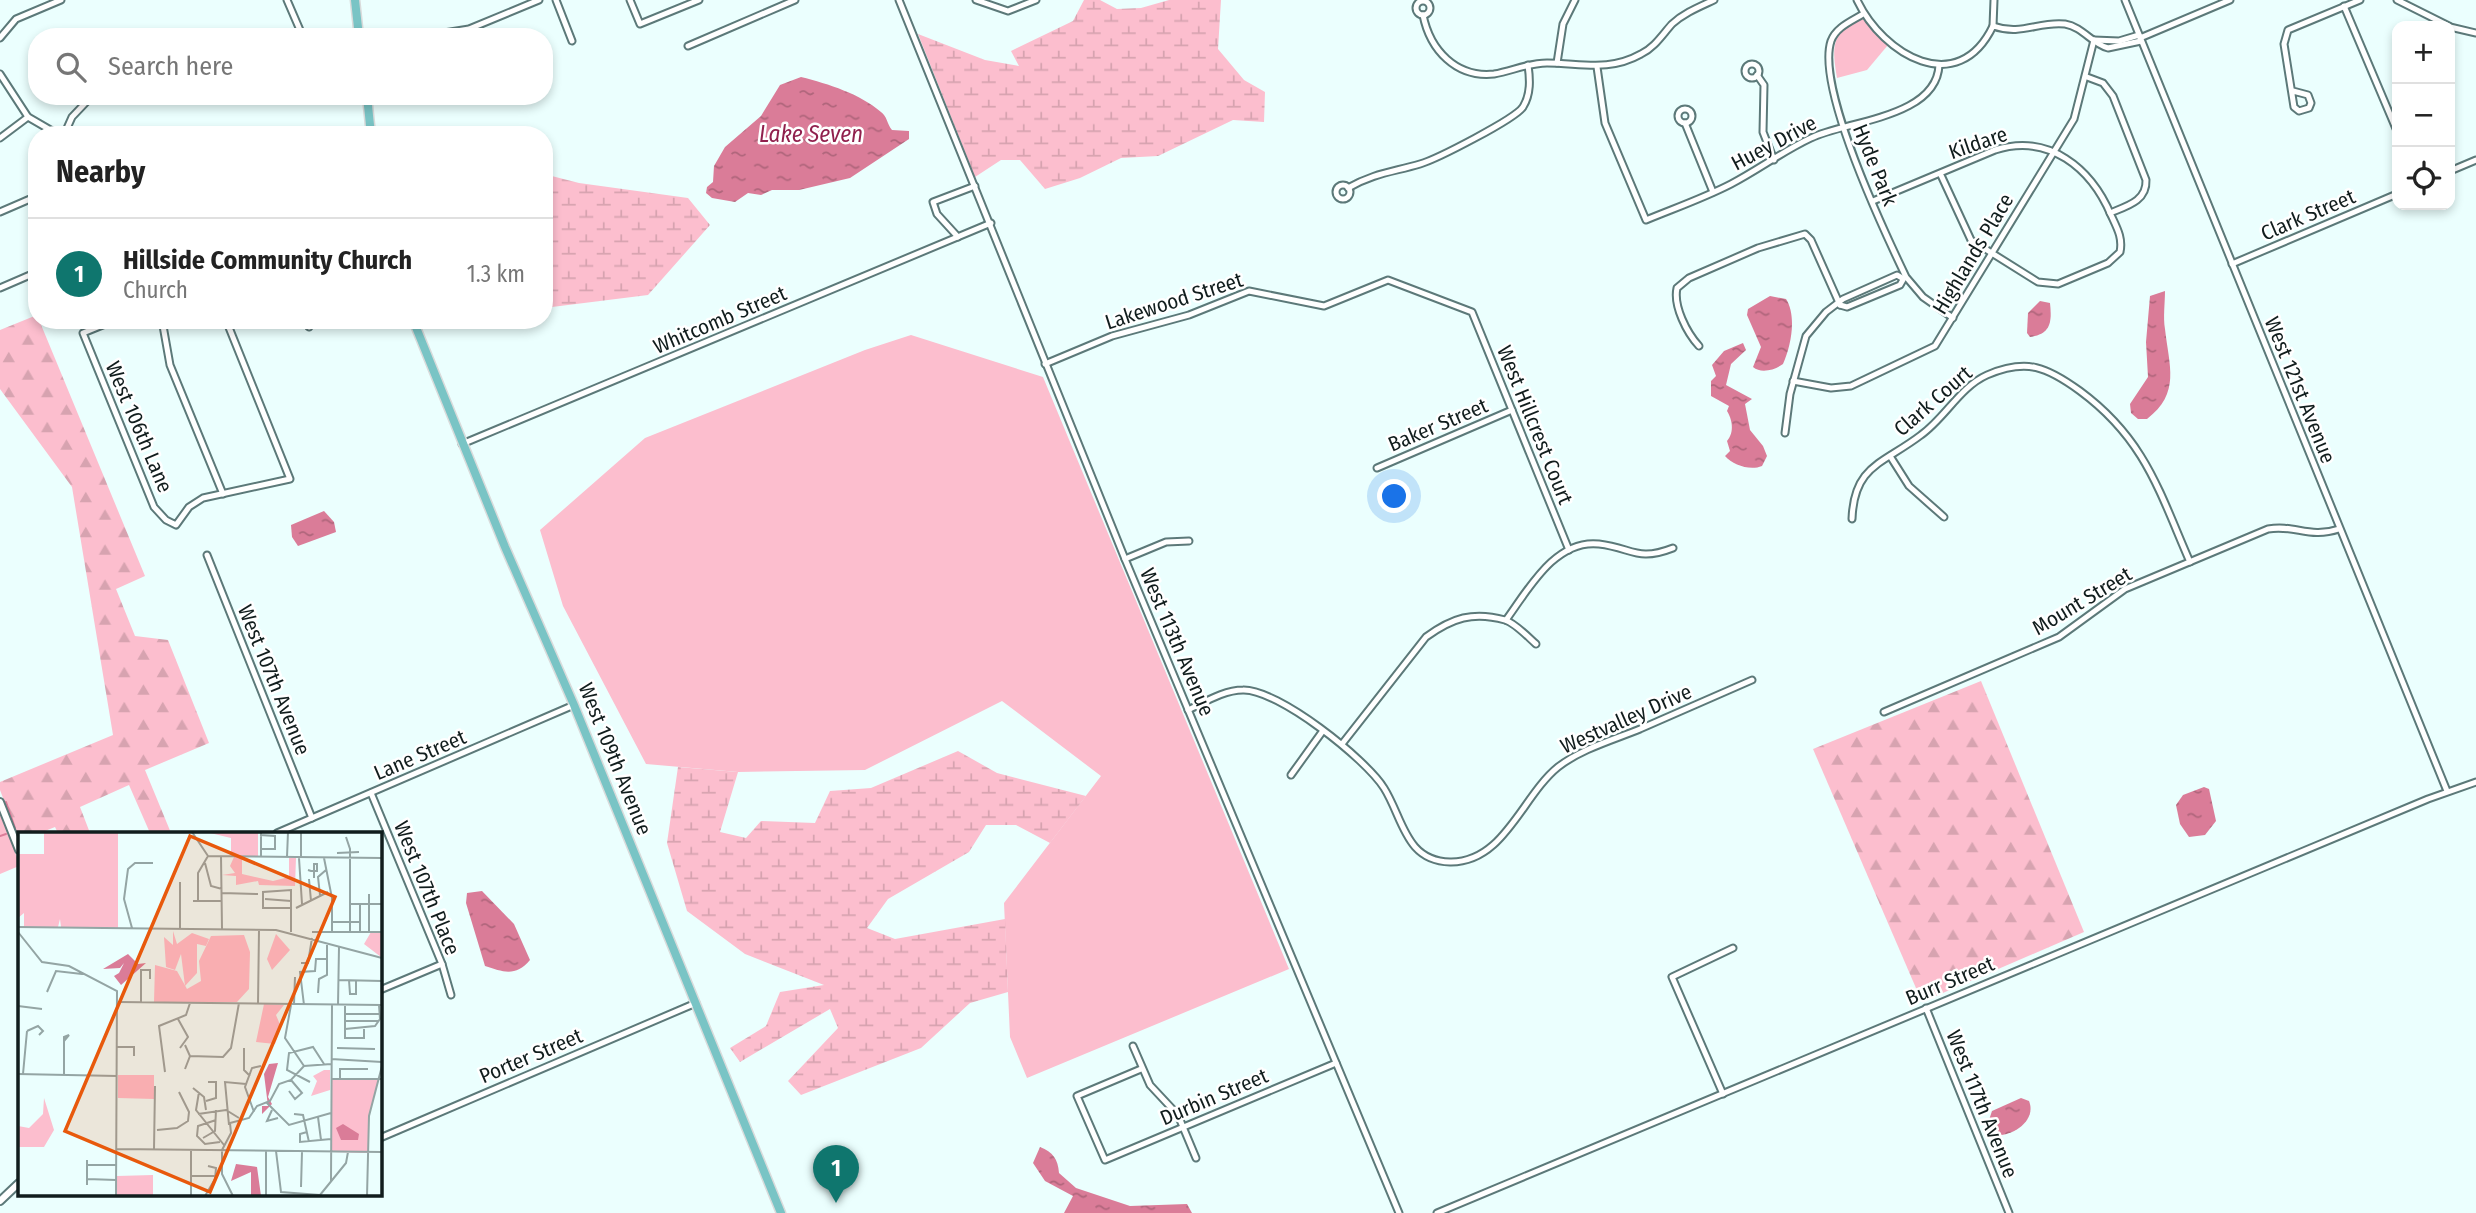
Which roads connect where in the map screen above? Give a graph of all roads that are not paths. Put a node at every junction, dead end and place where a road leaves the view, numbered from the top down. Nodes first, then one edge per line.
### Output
1 (61, 0) edge
2 (287, 0) edge
3 (355, 0) edge
4 (539, 0) edge
5 (556, 0) edge
6 (630, 0) edge
7 (699, 0) edge
8 (795, 0) edge
9 (900, 0) edge
10 (1037, 0) edge
11 (1575, 0) edge
12 (1714, 0) edge
13 (1857, 0) edge
14 (1994, 0) edge
15 (2125, 0) edge
16 (2230, 0) edge
17 (2360, 0) edge
18 (2397, 0) edge
19 (980, 1) edge
20 (2344, 6) junction
21 (1863, 14) junction
22 (1423, 15) dead end
23 (2437, 21) edge
24 (1993, 26) junction
25 (299, 28) edge
26 (358, 28) edge
27 (471, 28) edge
28 (2455, 28) edge
29 (2476, 33) edge
30 (0, 37) edge
31 (2140, 38) junction
32 (2095, 40) junction
33 (572, 41) dead end
34 (688, 46) dead end
35 (1557, 63) junction
36 (1528, 65) junction
37 (1939, 65) junction
38 (1597, 67) junction
39 (0, 74) edge
40 (1757, 75) dead end
41 (2087, 78) junction
42 (2293, 92) dead end
43 (83, 105) edge
44 (368, 105) edge
45 (28, 117) junction
46 (2392, 119) edge
47 (1685, 123) dead end
48 (45, 126) edge
49 (67, 126) edge
50 (370, 126) edge
51 (1842, 129) junction
52 (0, 138) edge
53 (2054, 151) junction
54 (1774, 160) junction
55 (2476, 160) edge
56 (2455, 169) edge
57 (1940, 173) junction
58 (975, 186) junction
59 (1349, 188) dead end
60 (1713, 192) junction
61 (2392, 196) edge
62 (28, 201) edge
63 (1873, 201) junction
64 (0, 212) edge
65 (2110, 213) junction
66 (991, 223) junction
67 (957, 237) junction
68 (1992, 255) junction
69 (2232, 264) junction
70 (28, 276) edge
71 (1904, 278) junction
72 (0, 288) edge
73 (1839, 305) junction
74 (1472, 312) joint
75 (1953, 318) junction
76 (93, 329) edge
77 (164, 329) edge
78 (230, 329) edge
79 (417, 329) edge
80 (1699, 346) dead end
81 (1045, 364) junction
82 (1793, 381) junction
83 (1513, 410) junction
84 (1785, 433) dead end
85 (462, 444) junction
86 (1891, 456) junction
87 (1377, 468) dead end
88 (223, 494) junction
89 (1944, 517) dead end
90 (1852, 519) dead end
91 (2339, 528) junction
92 (1189, 541) dead end
93 (1673, 548) dead end
94 (1569, 550) junction
95 (206, 555) dead end
96 (1125, 559) junction
97 (2190, 562) junction
98 (1506, 620) junction
99 (1536, 644) dead end
100 (1752, 680) dead end
101 (574, 705) junction
102 (1188, 710) junction
103 (1884, 712) dead end
104 (1322, 732) junction
105 (1342, 744) junction
106 (1291, 775) dead end
107 (2476, 782) edge
108 (2447, 791) junction
109 (371, 793) junction
110 (0, 802) edge
111 (312, 818) junction
112 (281, 832) edge
113 (18, 847) edge
114 (1733, 948) dead end
115 (442, 964) junction
116 (382, 989) edge
117 (451, 995) dead end
118 (696, 1003) junction
119 (1926, 1008) junction
120 (1133, 1046) dead end
121 (1336, 1063) junction
122 (1141, 1069) junction
123 (1723, 1094) junction
124 (1183, 1127) junction
125 (382, 1137) edge
126 (1196, 1158) dead end
127 (18, 1184) edge
128 (0, 1201) edge
129 (781, 1213) edge
130 (1398, 1213) edge
131 (1437, 1213) edge
132 (2009, 1213) edge

1 - 30 street
2 - 25 street
3 - 26 main road
4 - 27 street
5 - 33 street
6 - 7 street
8 - 34 street
9 - 58 street, West 113th Avenue
10 - 19 street
11 - 35 street
12 - 38 street
13 - 21 street
14 - 24 street
15 - 31 street, West 121st Avenue
16 - 31 street
17 - 20 street
18 - 23 street
20 - 42 street
20 - 46 street
21 - 37 street
21 - 51 street, Hyde Park
22 - 36 street
24 - 32 street
24 - 37 street
28 - 29 street
31 - 32 street
31 - 69 street, West 121st Avenue
32 - 41 street, Highlands Place
35 - 36 street
35 - 38 street
36 - 59 street
37 - 51 street, Huey Drive
38 - 60 street, Huey Drive
39 - 45 street
40 - 54 street
41 - 53 street, Highlands Place
41 - 65 street
43 - 49 street
44 - 50 main road
45 - 48 street
45 - 52 street
47 - 60 street
51 - 54 street, Huey Drive
51 - 63 street, Hyde Park
53 - 57 street, Kildare
53 - 65 street, Kildare
53 - 68 street, Highlands Place
54 - 60 street, Huey Drive
55 - 56 street
57 - 63 street, Kildare
57 - 68 street
58 - 66 street, West 113th Avenue
58 - 67 street
61 - 69 street, Clark Street
62 - 64 street
63 - 71 street, Hyde Park
65 - 68 street, Kildare
66 - 67 street, Whitcomb Street
66 - 81 street, West 113th Avenue
67 - 85 street, Whitcomb Street
68 - 75 street, Highlands Place
69 - 91 street, West 121st Avenue
70 - 72 street
71 - 73 street
71 - 75 street, Hyde Park
73 - 80 street
73 - 82 street
74 - 81 street, Lakewood Street
74 - 83 street, West Hillcrest Court
75 - 82 street, Highlands Place
76 - 88 street, West 106th Lane
77 - 88 street
78 - 88 street
79 - 85 main road, West 109th Avenue
81 - 96 street, West 113th Avenue
82 - 84 street
83 - 87 street, Baker Street
83 - 94 street, West Hillcrest Court
85 - 101 main road, West 109th Avenue
86 - 89 street
86 - 90 street, Clark Court
86 - 97 street, Clark Court
91 - 97 street, Mount Street
91 - 108 street, West 121st Avenue
92 - 96 street
93 - 94 street
94 - 98 street
95 - 111 street, West 107th Avenue
96 - 102 street, West 113th Avenue
97 - 103 street, Mount Street
98 - 99 street
98 - 105 street
100 - 105 street, Westvalley Drive
101 - 109 street, Lane Street
101 - 118 main road, West 109th Avenue
102 - 104 street, Westvalley Drive
102 - 121 street, West 113th Avenue
104 - 105 street, Westvalley Drive
104 - 106 street
107 - 108 street, Burr Street
108 - 119 street, Burr Street
109 - 111 street, Lane Street
109 - 115 street, West 107th Place
110 - 113 street
111 - 112 street, Lane Street
114 - 123 street
115 - 116 street
115 - 117 street, West 107th Place
118 - 125 street, Porter Street
118 - 129 main road, West 109th Avenue
119 - 123 street, Burr Street
119 - 132 street, West 117th Avenue
120 - 122 street
121 - 124 street, Durbin Street
121 - 130 street, West 113th Avenue
122 - 124 street
122 - 124 street, Durbin Street
123 - 131 street, Burr Street
124 - 126 street
127 - 128 street

